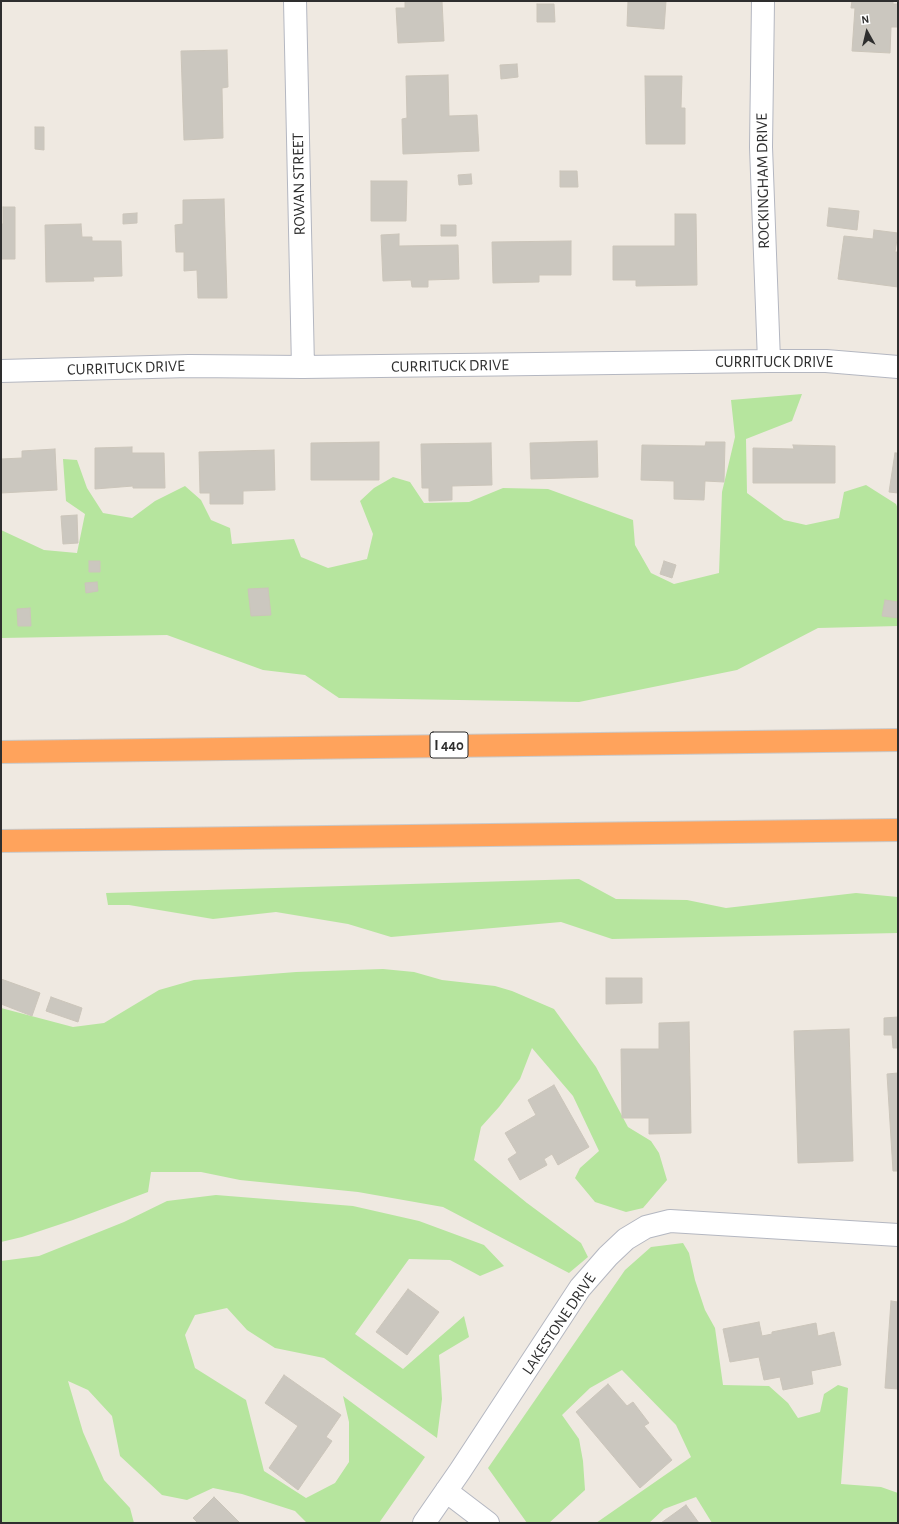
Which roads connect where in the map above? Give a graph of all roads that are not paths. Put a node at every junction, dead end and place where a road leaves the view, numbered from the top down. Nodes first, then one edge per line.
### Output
1 (295, 1) edge
2 (762, 1) edge
3 (769, 360) junction
4 (303, 368) junction
5 (898, 368) edge
6 (1, 371) edge
7 (898, 740) edge
8 (1, 752) edge
9 (898, 830) edge
10 (1, 841) edge
11 (898, 1235) edge
12 (446, 1491) junction
13 (424, 1523) edge
14 (488, 1523) edge

1 - 4 street, ROWAN STREET
2 - 3 street, ROCKINGHAM DRIVE
3 - 4 street, CURRITUCK DRIVE
3 - 5 street, CURRITUCK DRIVE
4 - 6 street, CURRITUCK DRIVE
7 - 8 highway, I 440
9 - 10 highway
11 - 12 street, LAKESTONE DRIVE
12 - 13 street, LAKESTONE DRIVE
12 - 14 street

